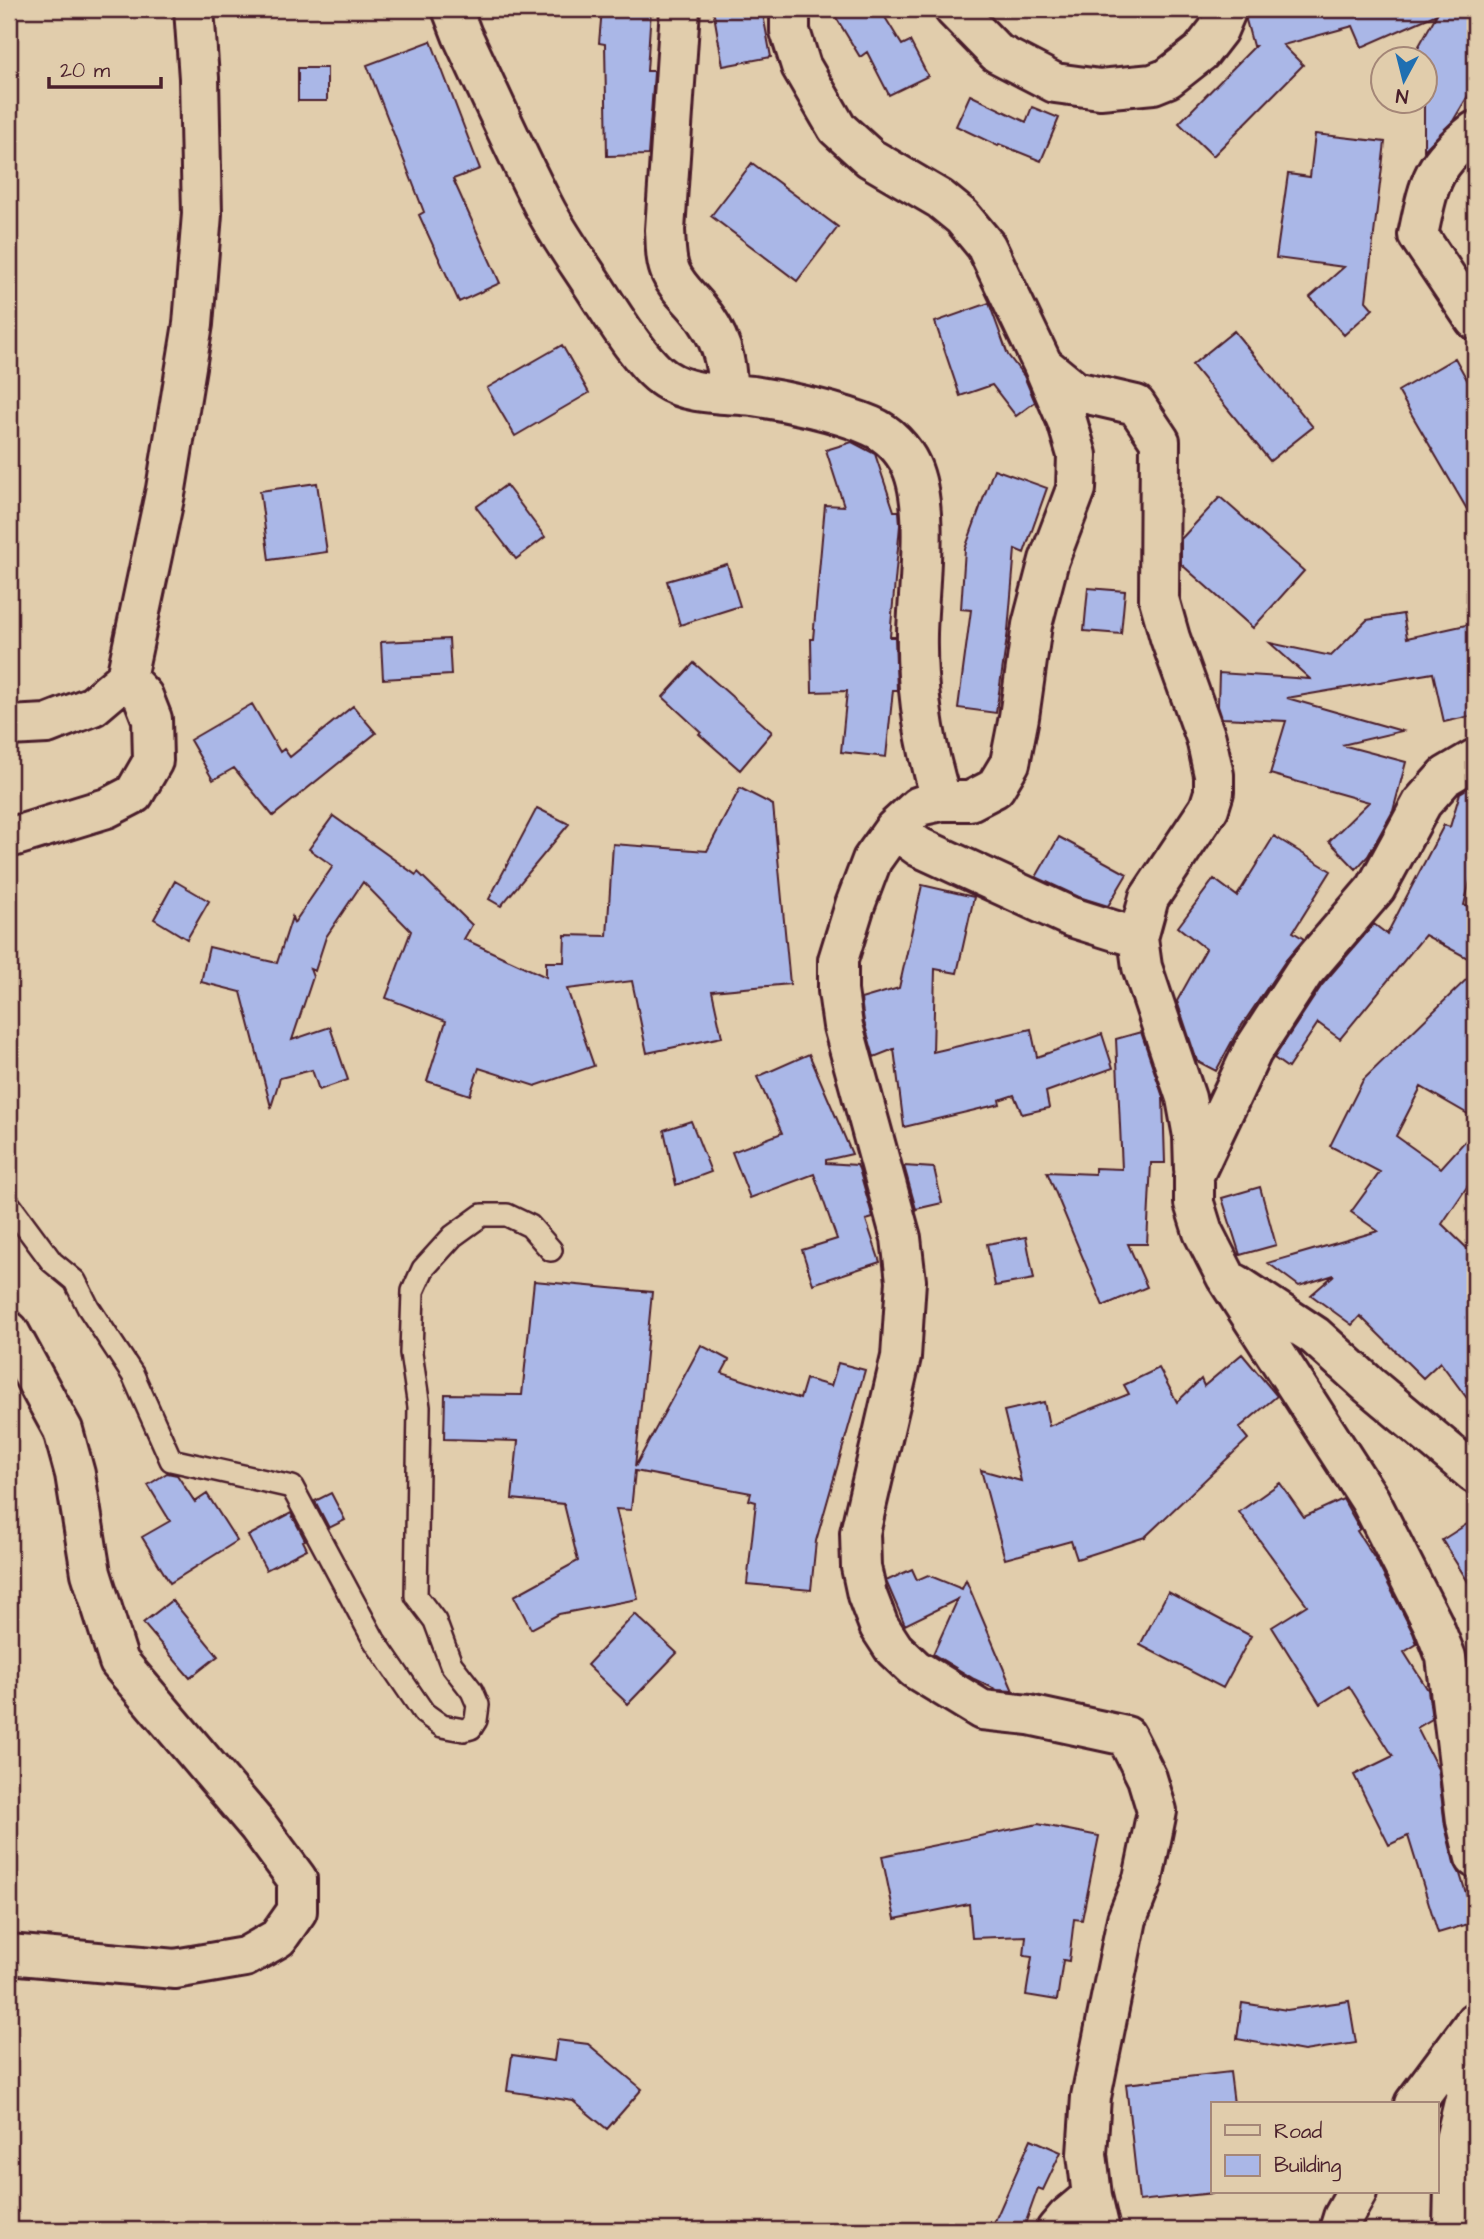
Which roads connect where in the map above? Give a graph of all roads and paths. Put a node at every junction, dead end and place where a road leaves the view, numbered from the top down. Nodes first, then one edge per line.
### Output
1 (194, 9) edge
2 (452, 9) edge
3 (680, 9) edge
4 (790, 9) edge
5 (954, 9) edge
6 (1227, 9) edge
7 (1475, 131) edge
8 (1475, 320) edge
9 (1043, 365) junction
10 (727, 394) junction
11 (126, 678) junction
12 (9, 726) edge
13 (1475, 759) edge
14 (942, 801) junction
15 (894, 829) junction
16 (9, 838) edge
17 (1138, 938) junction
18 (1194, 1175) junction
19 (9, 1204) edge
20 (551, 1250) dead end
21 (1226, 1277) junction
22 (9, 1331) edge
23 (1475, 1474) edge
24 (1475, 1858) edge
25 (9, 1954) edge
26 (1475, 2022) edge
27 (1475, 2056) edge
28 (1415, 2102) edge
29 (1356, 2194) edge
30 (1096, 2213) edge
31 (1056, 2230) edge
32 (1339, 2230) edge
33 (1453, 2230) edge

1 - 11 street
2 - 10 street
3 - 10 street
4 - 9 street
5 - 6 street
7 - 8 street
9 - 14 street
9 - 17 street
10 - 14 street
11 - 12 street
11 - 16 street
13 - 18 street
14 - 15 street
15 - 17 street
15 - 30 street
17 - 18 street
18 - 21 street
19 - 20 lane
21 - 23 street
21 - 24 street
22 - 25 street
26 - 28 street
27 - 33 street
29 - 32 street
30 - 31 street

